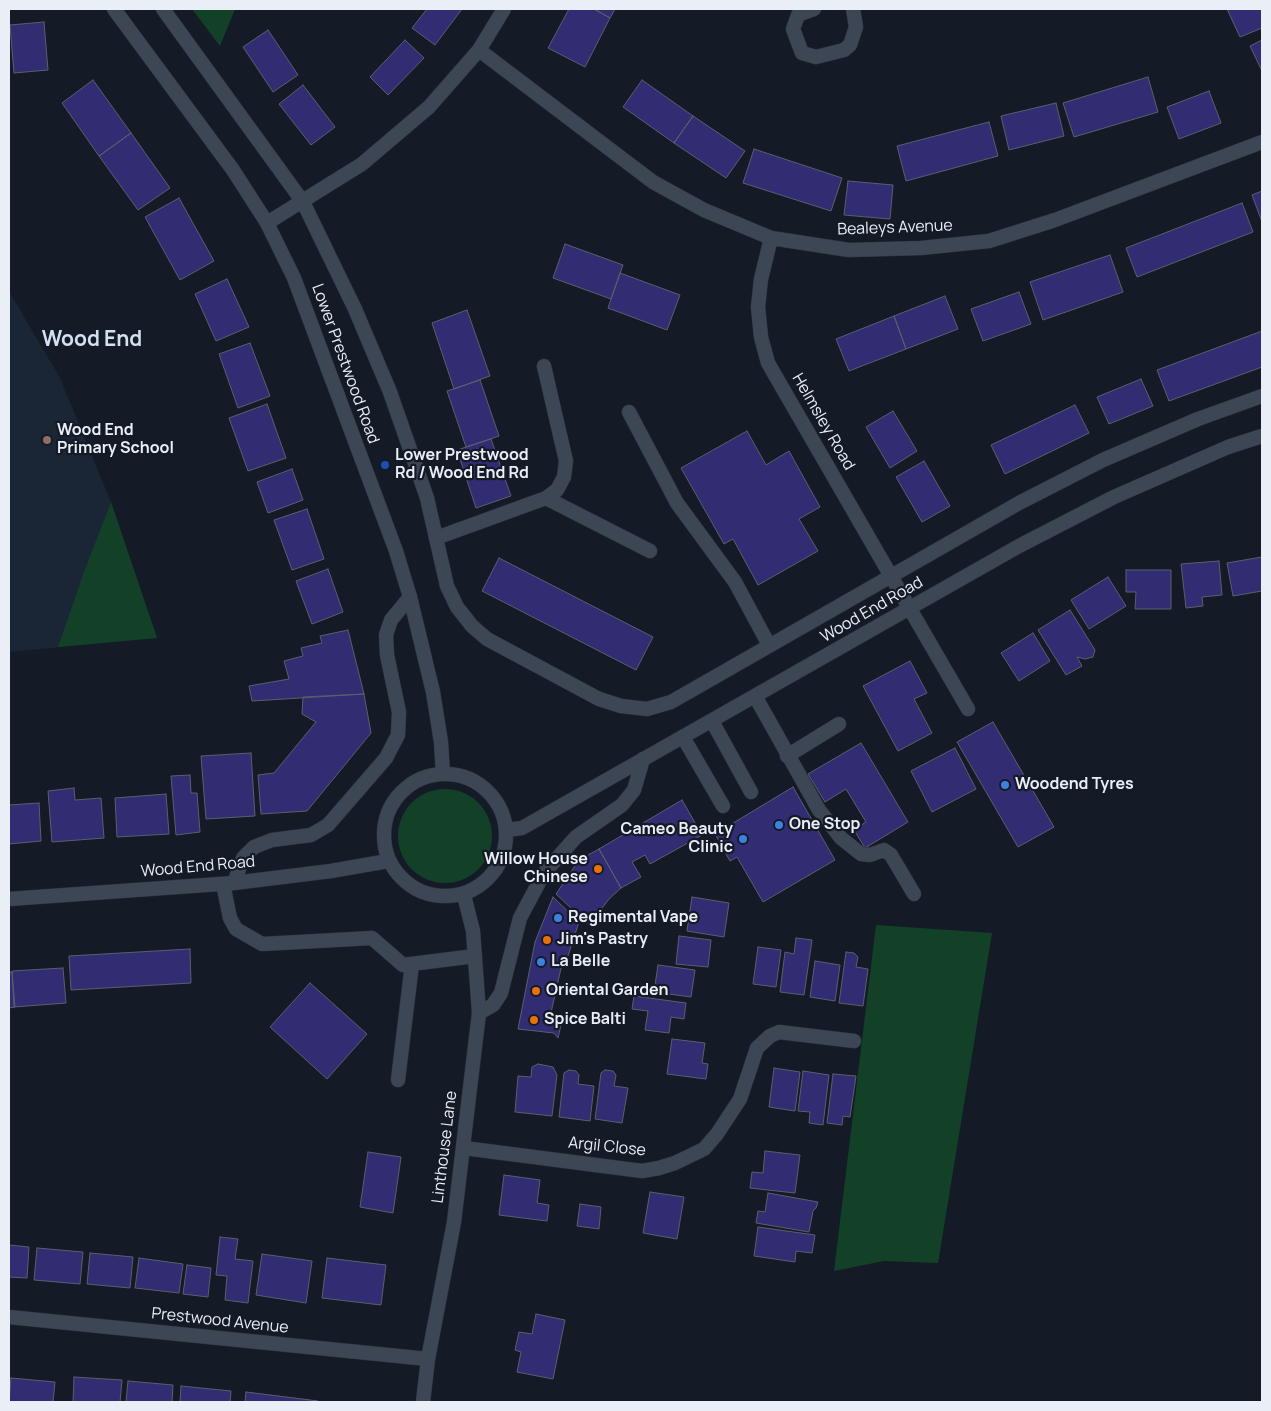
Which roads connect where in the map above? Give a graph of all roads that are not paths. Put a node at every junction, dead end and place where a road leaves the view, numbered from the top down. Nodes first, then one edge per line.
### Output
1 (114, 9) edge
2 (163, 9) edge
3 (504, 9) edge
4 (814, 9) edge
5 (853, 9) edge
6 (479, 50) junction
7 (1262, 142) edge
8 (303, 202) junction
9 (267, 223) junction
10 (771, 238) junction
11 (544, 366) dead end
12 (1262, 396) edge
13 (629, 412) dead end
14 (1262, 436) edge
15 (546, 498) junction
16 (436, 538) junction
17 (650, 551) dead end
18 (891, 576) junction
19 (410, 597) junction
20 (910, 609) junction
21 (769, 645) junction
22 (755, 696) junction
23 (968, 709) dead end
24 (712, 721) junction
25 (839, 724) dead end
26 (683, 737) junction
27 (787, 756) junction
28 (644, 759) junction
29 (443, 774) junction
30 (751, 792) dead end
31 (723, 806) dead end
32 (507, 830) junction
33 (388, 860) junction
34 (228, 883) junction
35 (914, 894) dead end
36 (464, 895) junction
37 (9, 898) edge
38 (475, 956) junction
39 (412, 964) junction
40 (478, 1013) junction
41 (854, 1040) dead end
42 (398, 1080) dead end
43 (464, 1148) junction
44 (9, 1317) edge
45 (428, 1359) junction
46 (423, 1402) edge

1 - 9 street, Lower Prestwood Road
2 - 8 street
3 - 6 street
4 - 5 street
6 - 8 street
6 - 10 street, Bealeys Avenue
7 - 10 street, Bealeys Avenue
8 - 9 street
8 - 16 street
9 - 19 street, Lower Prestwood Road
10 - 18 street, Helmsley Road
11 - 15 street
12 - 18 street
13 - 21 street
14 - 20 street, Wood End Road
15 - 16 street
15 - 17 street
16 - 21 street
18 - 20 street, Helmsley Road
18 - 21 street
19 - 29 street, Lower Prestwood Road
19 - 34 street
20 - 22 street, Wood End Road
20 - 23 street, Helmsley Road
22 - 24 street, Wood End Road
22 - 27 street
24 - 26 street, Wood End Road
24 - 30 street
25 - 27 street
26 - 28 street, Wood End Road
26 - 31 street
27 - 35 street
28 - 32 street, Wood End Road
28 - 40 street
29 - 32 street
29 - 33 street
32 - 36 street
33 - 34 street, Wood End Road
33 - 36 street
34 - 37 street, Wood End Road
34 - 39 street
36 - 38 street, Linthouse Lane
38 - 39 street
38 - 40 street, Linthouse Lane
39 - 42 street
40 - 43 street, Linthouse Lane
41 - 43 street, Argil Close
43 - 45 street, Linthouse Lane
44 - 45 street, Prestwood Avenue
45 - 46 street, Linthouse Lane

